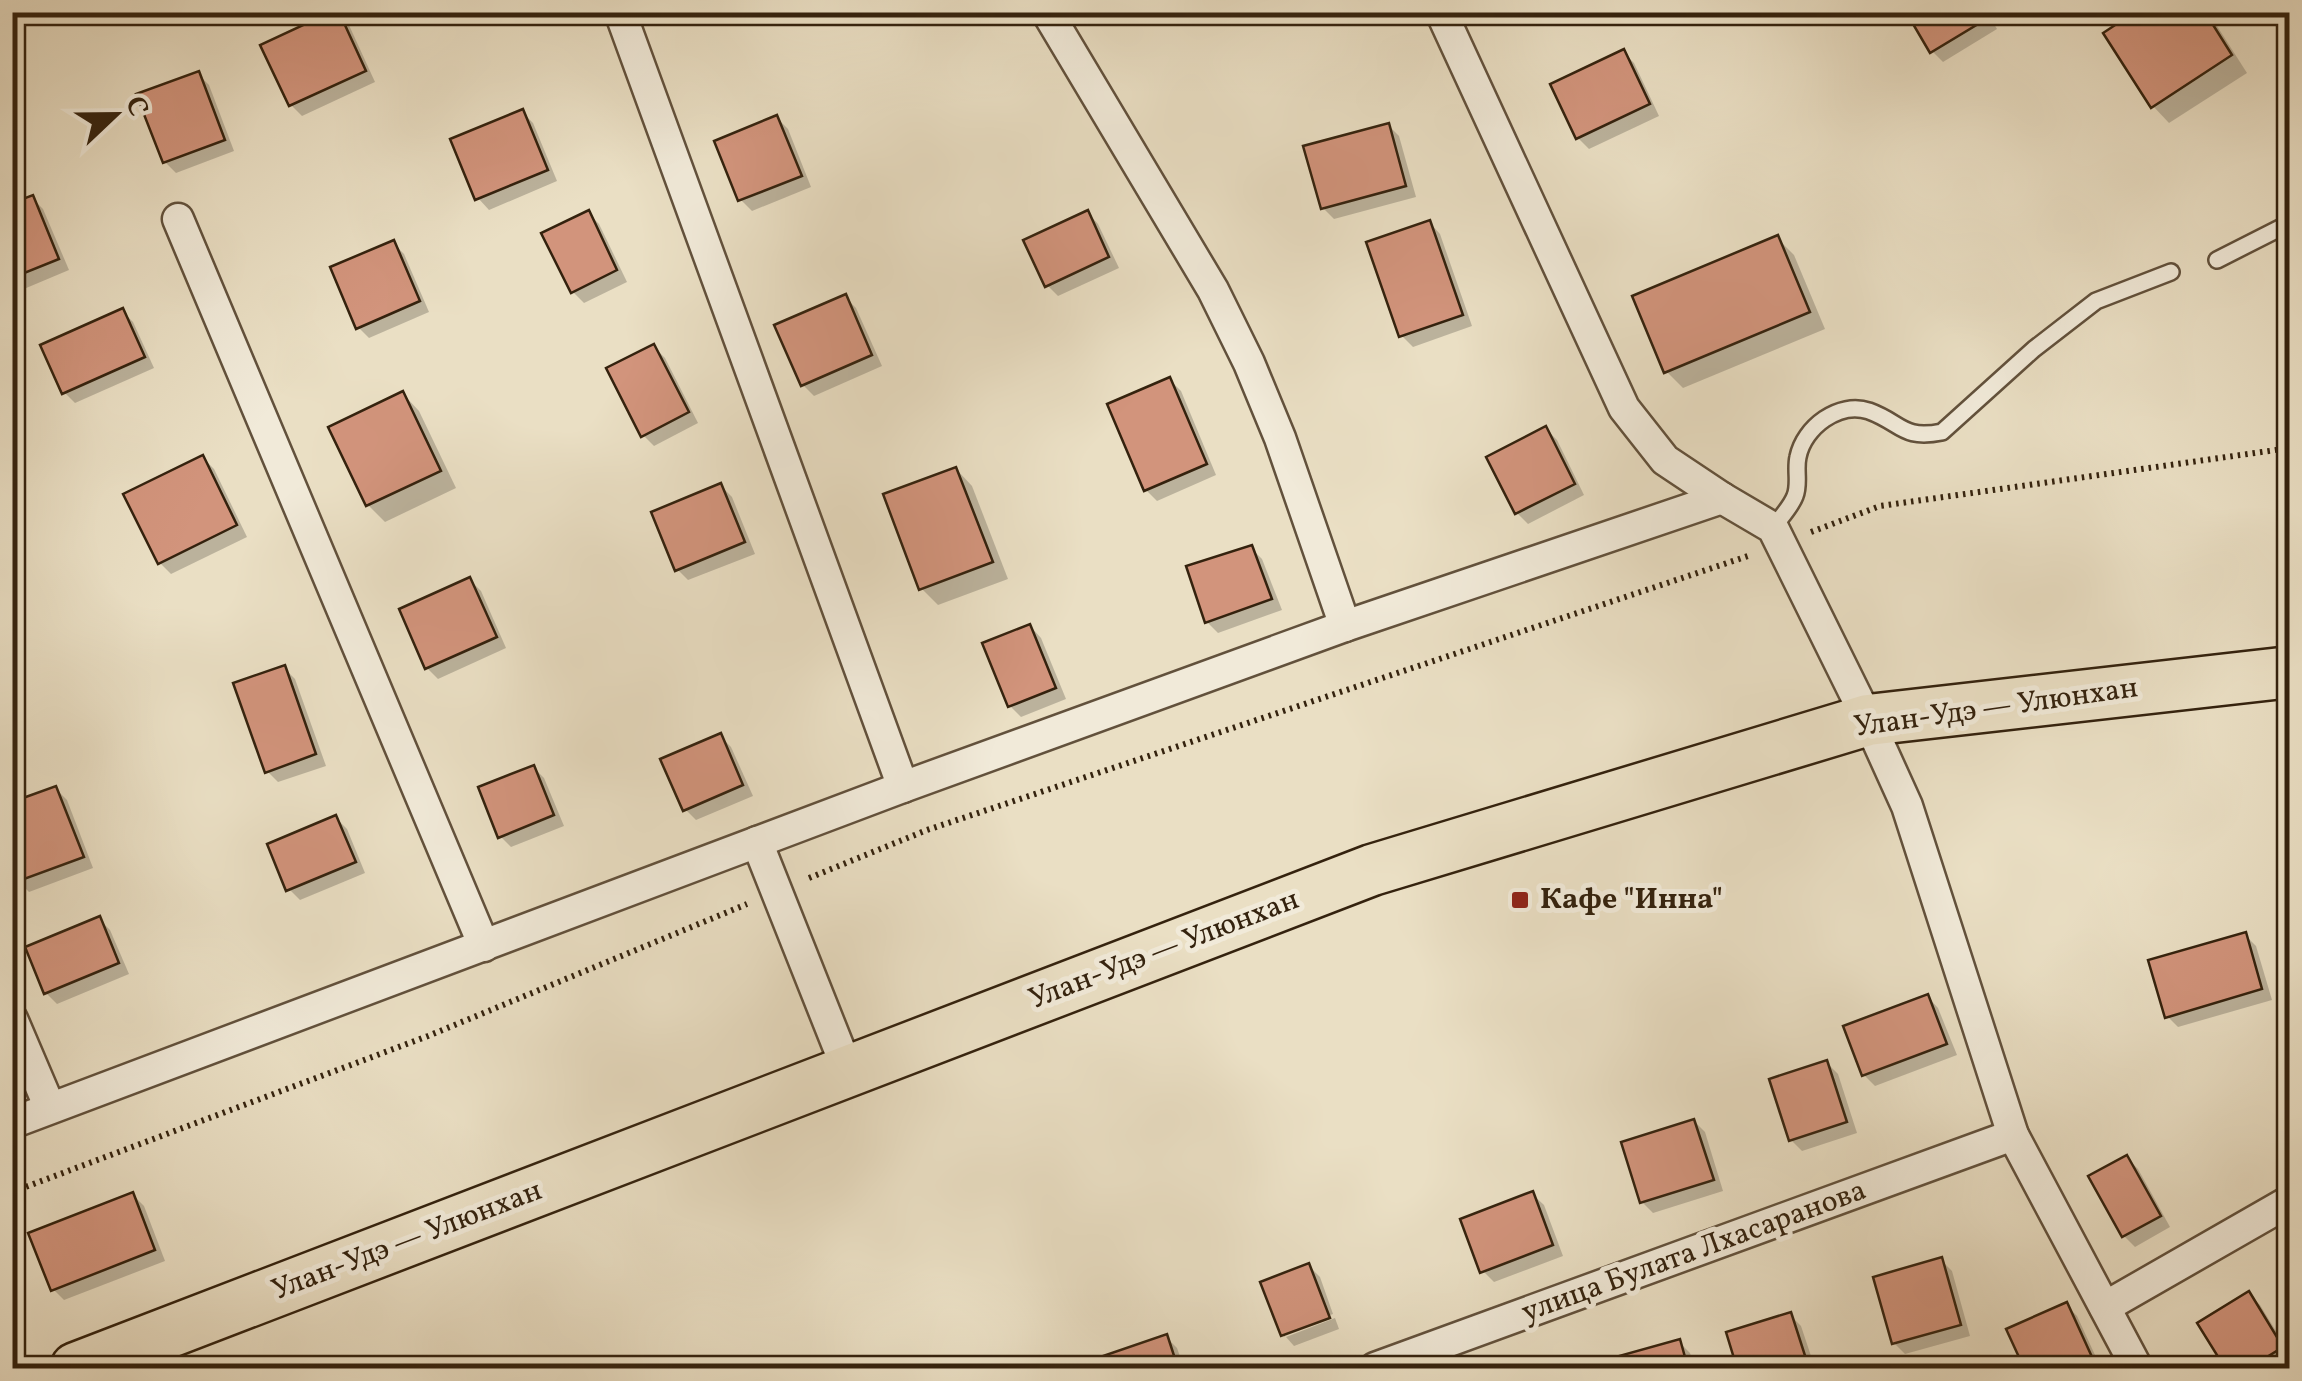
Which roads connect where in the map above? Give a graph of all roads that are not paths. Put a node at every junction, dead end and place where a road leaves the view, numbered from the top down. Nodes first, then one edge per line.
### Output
1 (620, 12) edge
2 (1048, 12) edge
3 (1442, 12) edge
4 (178, 219) dead end
5 (2290, 222) edge
6 (2217, 260) dead end
7 (2171, 272) dead end
8 (1722, 498) junction
9 (1776, 536) junction
10 (1345, 626) junction
11 (2290, 672) edge
12 (1868, 720) junction
13 (903, 787) junction
14 (757, 842) junction
15 (484, 946) junction
16 (12, 1019) edge
17 (848, 1072) junction
18 (50, 1108) junction
19 (12, 1122) edge
20 (2013, 1136) junction
21 (2290, 1201) edge
22 (2105, 1307) junction
23 (76, 1368) edge
24 (1375, 1368) edge
25 (2137, 1368) edge

1 - 13 street
2 - 10 street
3 - 8 street
4 - 15 street
5 - 6 lane
7 - 9 lane
8 - 9 street
8 - 10 street
9 - 12 street
10 - 13 street
11 - 12 main road, Улан-Удэ — Улюнхан
12 - 17 main road, Улан-Удэ — Улюнхан
12 - 20 street
13 - 14 street
14 - 15 street
14 - 17 street
15 - 18 street
16 - 18 street
17 - 23 main road, Улан-Удэ — Улюнхан
18 - 19 street
20 - 22 street
20 - 24 street, улица Булата Лхасаранова
21 - 22 street
22 - 25 street

